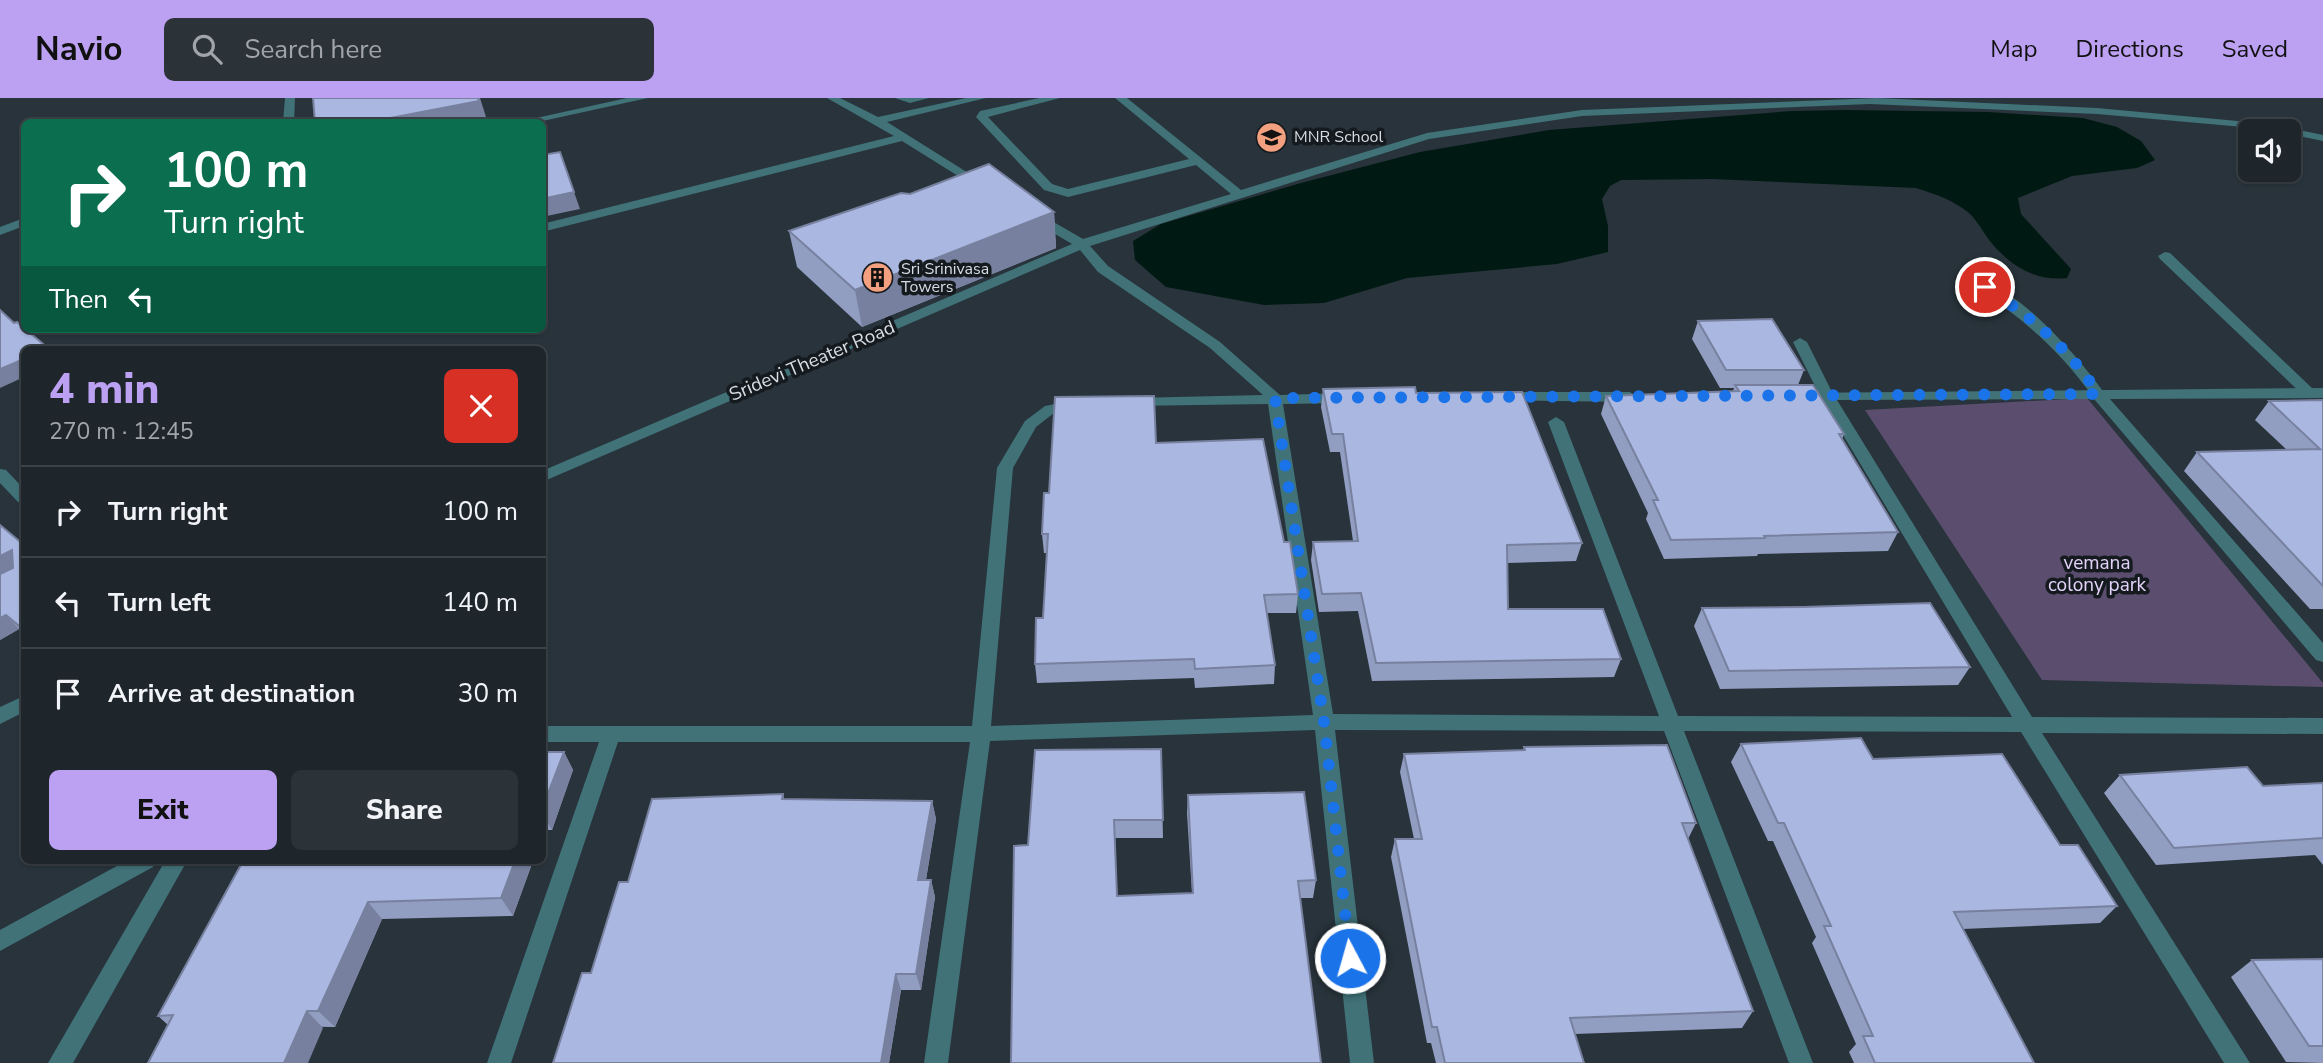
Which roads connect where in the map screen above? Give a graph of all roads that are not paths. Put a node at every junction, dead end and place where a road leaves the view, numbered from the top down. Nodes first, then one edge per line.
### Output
1 (290, 98) edge
2 (642, 98) edge
3 (832, 98) edge
4 (900, 98) edge
5 (924, 98) edge
6 (981, 98) edge
7 (1055, 98) edge
8 (1120, 98) edge
9 (289, 119) edge
10 (539, 119) edge
11 (877, 121) junction
12 (901, 138) junction
13 (2323, 138) edge
14 (1197, 160) junction
15 (1240, 195) junction
16 (980, 198) edge
17 (1026, 212) edge
18 (21, 223) edge
19 (546, 228) edge
20 (0, 231) edge
21 (1082, 244) junction
22 (2165, 256) dead end
23 (1985, 287) dead end
24 (1800, 342) dead end
25 (2316, 393) edge
26 (2098, 394) junction
27 (1786, 396) edge
28 (1827, 396) junction
29 (1481, 397) edge
30 (1647, 397) edge
31 (1275, 398) junction
32 (1358, 398) edge
33 (1117, 403) edge
34 (1091, 404) edge
35 (1556, 422) dead end
36 (0, 474) edge
37 (546, 475) edge
38 (21, 495) edge
39 (2323, 655) edge
40 (21, 705) edge
41 (0, 716) edge
42 (1324, 722) junction
43 (1673, 723) junction
44 (2028, 725) junction
45 (2323, 726) edge
46 (546, 734) edge
47 (611, 734) junction
48 (981, 734) junction
49 (140, 864) edge
50 (174, 864) edge
51 (0, 941) edge
52 (60, 1063) edge
53 (499, 1063) edge
54 (936, 1063) edge
55 (1362, 1063) edge
56 (1801, 1063) edge
57 (2238, 1063) edge

1 - 9 street
2 - 10 street
3 - 11 street
4 - 5 street
6 - 11 street
7 - 14 street
8 - 14 street
11 - 12 street
12 - 16 street
12 - 19 street
13 - 15 street, Sridevi Theater Road
14 - 15 street
15 - 21 street, Sridevi Theater Road
17 - 21 street
18 - 20 street
21 - 31 street
21 - 37 street, Sridevi Theater Road
22 - 25 street
23 - 26 street
24 - 28 street
25 - 26 street
26 - 28 street
26 - 39 street
27 - 28 street
28 - 44 street
29 - 30 street
31 - 32 street
31 - 33 street
31 - 42 street
34 - 48 street
35 - 43 street
36 - 38 street
40 - 41 street
42 - 43 street
42 - 48 street
42 - 55 street
43 - 44 street
43 - 56 street
44 - 45 street
44 - 57 street
46 - 47 street
47 - 48 street
47 - 53 street
48 - 54 street
49 - 51 street
50 - 52 street

